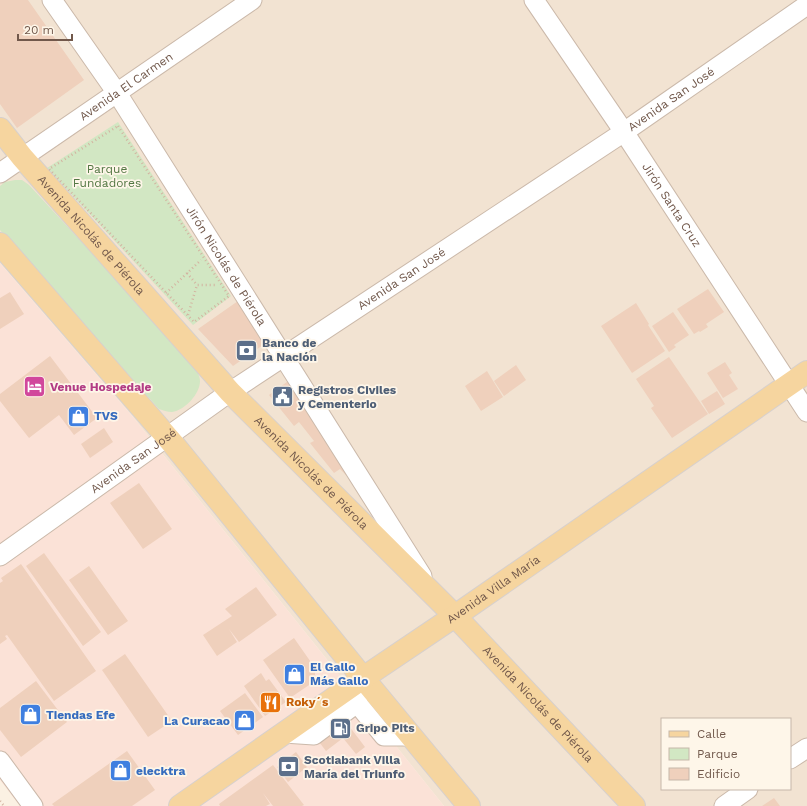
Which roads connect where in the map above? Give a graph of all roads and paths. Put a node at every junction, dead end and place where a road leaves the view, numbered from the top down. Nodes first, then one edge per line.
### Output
1 (52, 0) edge
2 (252, 0) edge
3 (534, 0) edge
4 (807, 5) edge
5 (117, 93) junction
6 (0, 129) edge
7 (624, 132) junction
8 (22, 157) junction
9 (0, 173) edge
10 (0, 244) edge
11 (204, 257) junction
12 (187, 273) junction
13 (198, 285) junction
14 (222, 285) junction
15 (166, 293) junction
16 (188, 316) junction
17 (284, 357) junction
18 (807, 372) edge
19 (788, 385) junction
20 (230, 392) junction
21 (807, 412) edge
22 (167, 437) junction
23 (0, 556) edge
24 (434, 596) junction
25 (455, 616) junction
26 (363, 678) junction
27 (357, 702) junction
28 (284, 733) junction
29 (411, 736) junction
30 (807, 748) edge
31 (791, 759) edge
32 (0, 761) edge
33 (742, 796) edge
34 (0, 801) edge
35 (4, 806) edge
36 (32, 806) edge
37 (180, 806) edge
38 (469, 806) edge
39 (634, 806) edge
40 (724, 806) edge

1 - 5 street, Jirón Nicolás de Piérola
2 - 5 street, Avenida El Carmen
3 - 7 street, Jirón Santa Cruz
4 - 7 street, Avenida San José
5 - 8 street, Avenida El Carmen
5 - 17 street, Jirón Nicolás de Piérola
6 - 8 main road, Avenida Nicolás de Piérola
7 - 17 street, Avenida San José
7 - 19 street, Jirón Santa Cruz
8 - 9 street, Avenida El Carmen
8 - 20 main road, Avenida Nicolás de Piérola
10 - 22 main road
11 - 12 path
11 - 14 path
11 - 15 path
12 - 13 path
12 - 15 path
13 - 14 path
13 - 16 path
14 - 16 path
15 - 16 path
17 - 20 street, Avenida San José
17 - 24 street, Jirón Nicolás de Piérola
18 - 19 main road, Avenida Villa María
19 - 21 street, Jirón Santa Cruz
19 - 25 main road, Avenida Villa María
20 - 22 street, Avenida San José
20 - 24 main road, Avenida Nicolás de Piérola
22 - 23 street, Avenida San José
22 - 26 main road
24 - 25 main road, Avenida Nicolás de Piérola
25 - 26 main road, Avenida Villa María
25 - 39 main road, Avenida Nicolás de Piérola
26 - 27 street
26 - 28 main road, Avenida Villa María
26 - 29 main road
27 - 28 street
27 - 29 street
28 - 37 main road, Avenida Villa María
29 - 38 main road
30 - 31 street
32 - 36 street
33 - 40 street
34 - 35 path

